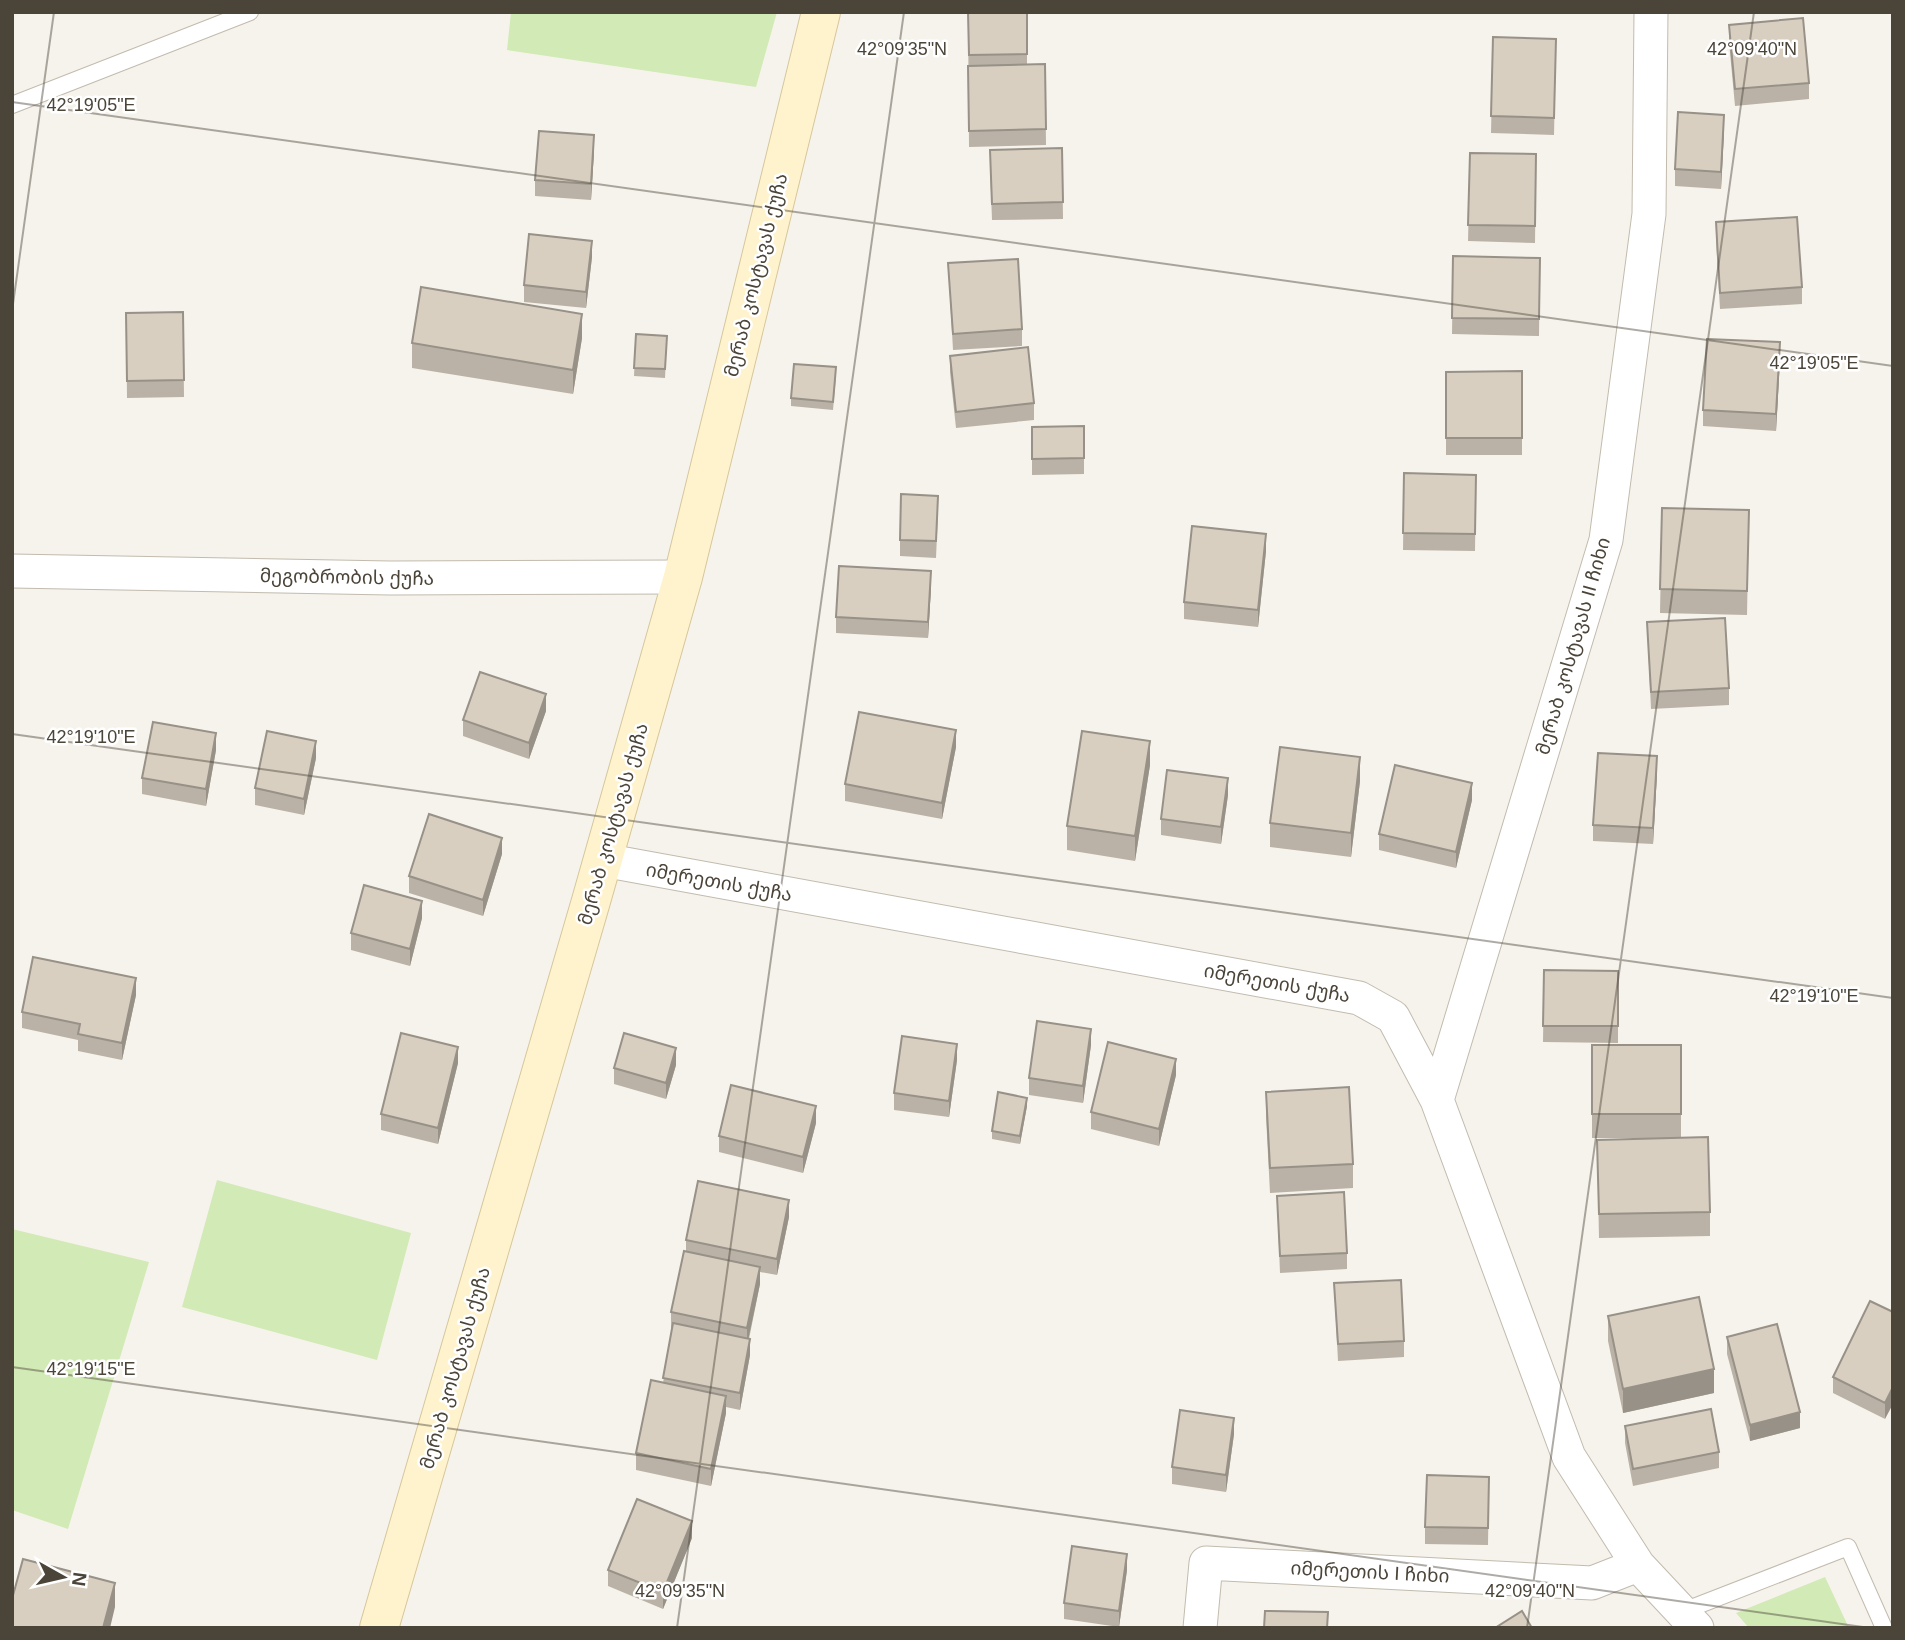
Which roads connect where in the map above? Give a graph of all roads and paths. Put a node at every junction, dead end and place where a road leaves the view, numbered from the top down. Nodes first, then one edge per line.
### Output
1 (250, 12) edge
2 (821, 12) edge
3 (1651, 12) edge
4 (12, 105) edge
5 (12, 571) edge
6 (683, 577) junction
7 (603, 860) junction
8 (1437, 1100) junction
9 (1638, 1565) junction
10 (1689, 1620) edge
11 (379, 1628) edge
12 (1200, 1628) edge
13 (1884, 1628) edge

1 - 4 lane
2 - 6 main road, მერაბ კოსტავას ქუჩა
3 - 8 street, მერაბ კოსტავას II ჩიხი
5 - 6 street, მეგობრობის ქუჩა
6 - 7 main road, მერაბ კოსტავას ქუჩა
7 - 8 street, იმერეთის ქუჩა
7 - 11 main road, მერაბ კოსტავას ქუჩა
8 - 9 street, იმერეთის ქუჩა
9 - 10 street, იმერეთის ქუჩა
9 - 12 street, იმერეთის I ჩიხი
10 - 13 lane

